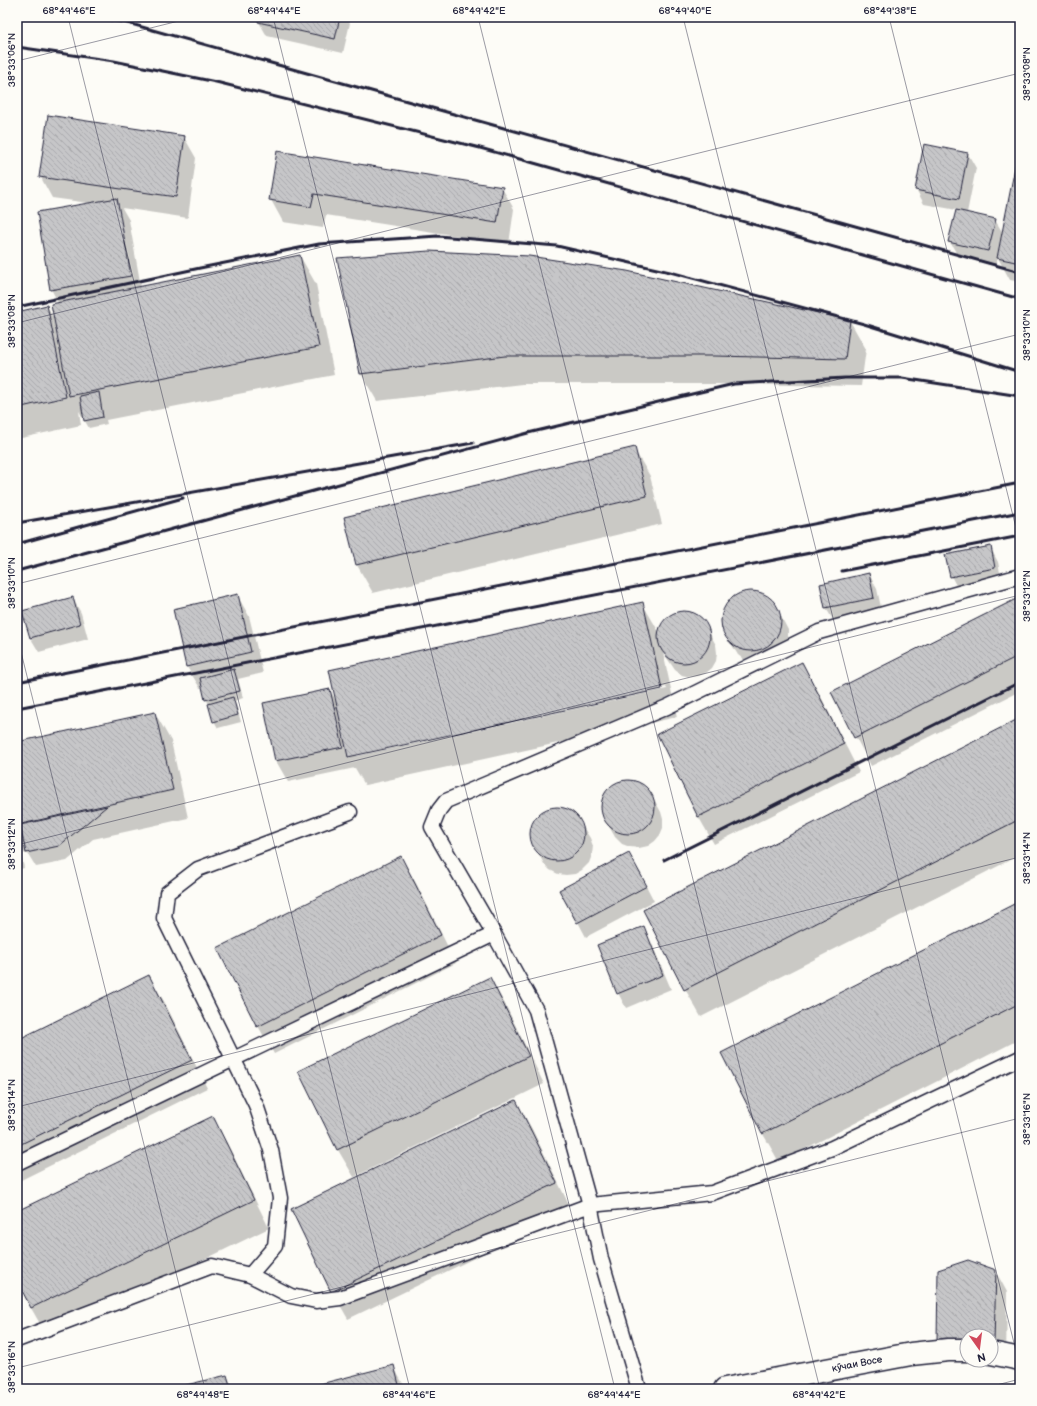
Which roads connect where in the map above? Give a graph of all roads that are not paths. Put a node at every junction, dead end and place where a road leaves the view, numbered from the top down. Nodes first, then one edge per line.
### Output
1 (1020, 576) edge
2 (350, 812) dead end
3 (494, 934) junction
4 (1020, 1058) edge
5 (233, 1060) junction
6 (17, 1163) edge
7 (590, 1205) junction
8 (250, 1275) junction
9 (17, 1340) edge
10 (959, 1350) edge
11 (999, 1355) edge
12 (1020, 1359) edge
13 (639, 1389) edge
14 (725, 1389) edge

1 - 3 lane
2 - 5 lane
3 - 5 lane
3 - 7 lane
4 - 7 lane
5 - 6 lane
5 - 8 lane
7 - 8 lane
7 - 13 lane
8 - 9 lane
10 - 14 street, кӯчаи Восе
11 - 12 street

